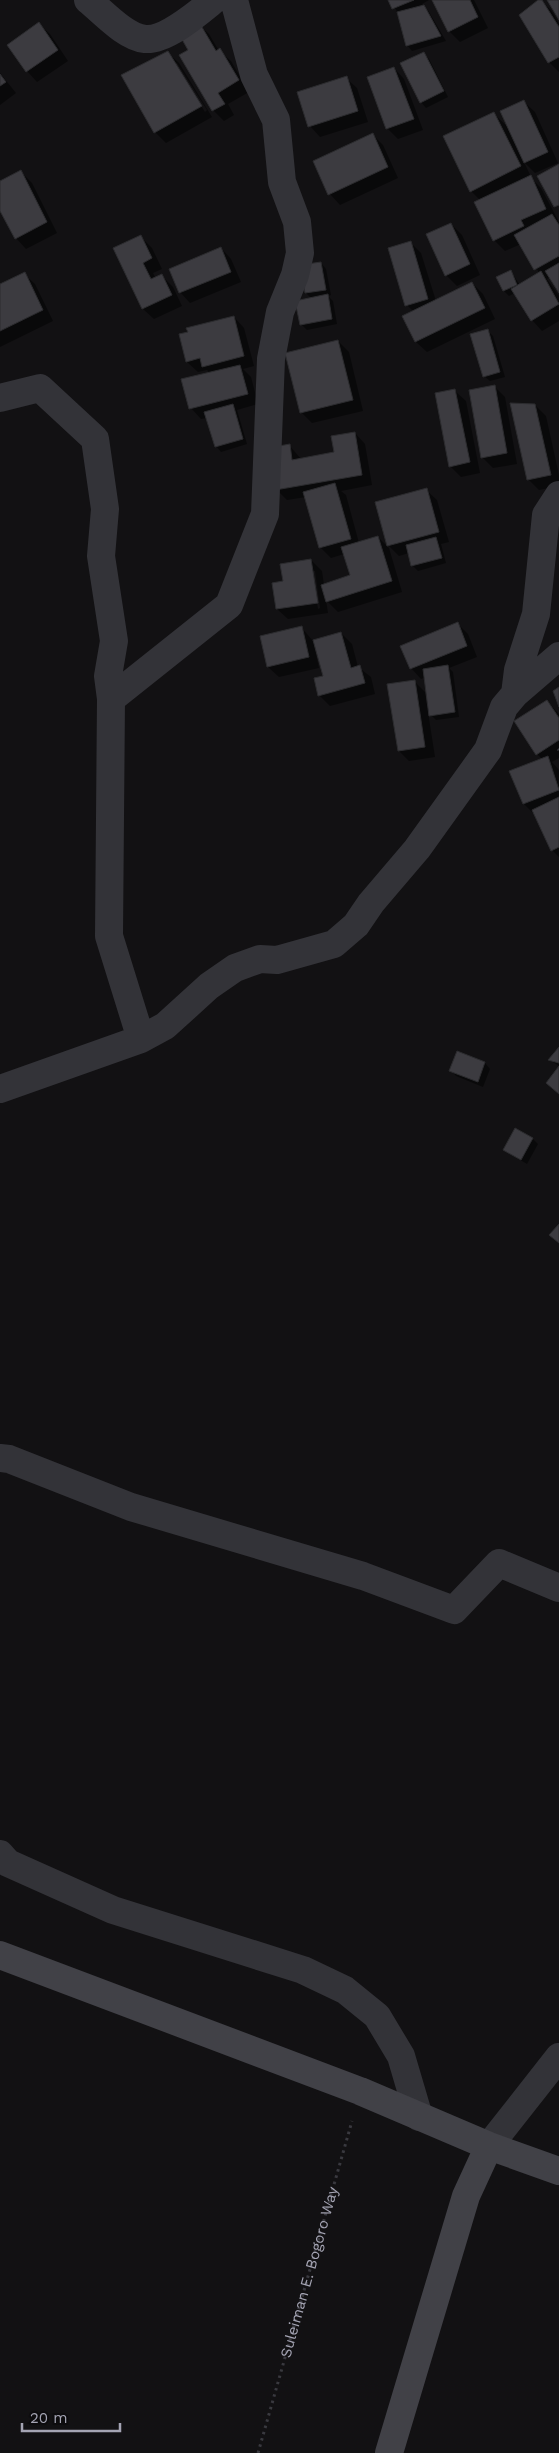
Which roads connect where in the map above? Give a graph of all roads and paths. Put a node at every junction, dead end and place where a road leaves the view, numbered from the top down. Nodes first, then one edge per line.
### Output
1 (88, 0) edge
2 (214, 0) edge
3 (234, 0) edge
4 (0, 398) edge
5 (559, 495) edge
6 (559, 656) edge
7 (515, 694) junction
8 (112, 699) junction
9 (141, 1039) junction
10 (0, 1089) edge
11 (0, 1458) edge
12 (559, 1588) edge
13 (0, 1854) edge
14 (0, 1955) edge
15 (559, 2057) edge
16 (360, 2091) junction
17 (420, 2116) junction
18 (489, 2146) junction
19 (559, 2171) edge
20 (258, 2453) edge
21 (389, 2453) edge

1 - 2 street
3 - 8 street
4 - 8 street
5 - 7 street
6 - 7 street
7 - 9 street
8 - 9 street
9 - 10 street
11 - 12 street
13 - 17 street
14 - 16 main road
15 - 18 street
16 - 17 main road
16 - 20 path, Suleiman E. Bogoro Way
17 - 18 main road
18 - 19 main road
18 - 21 main road

